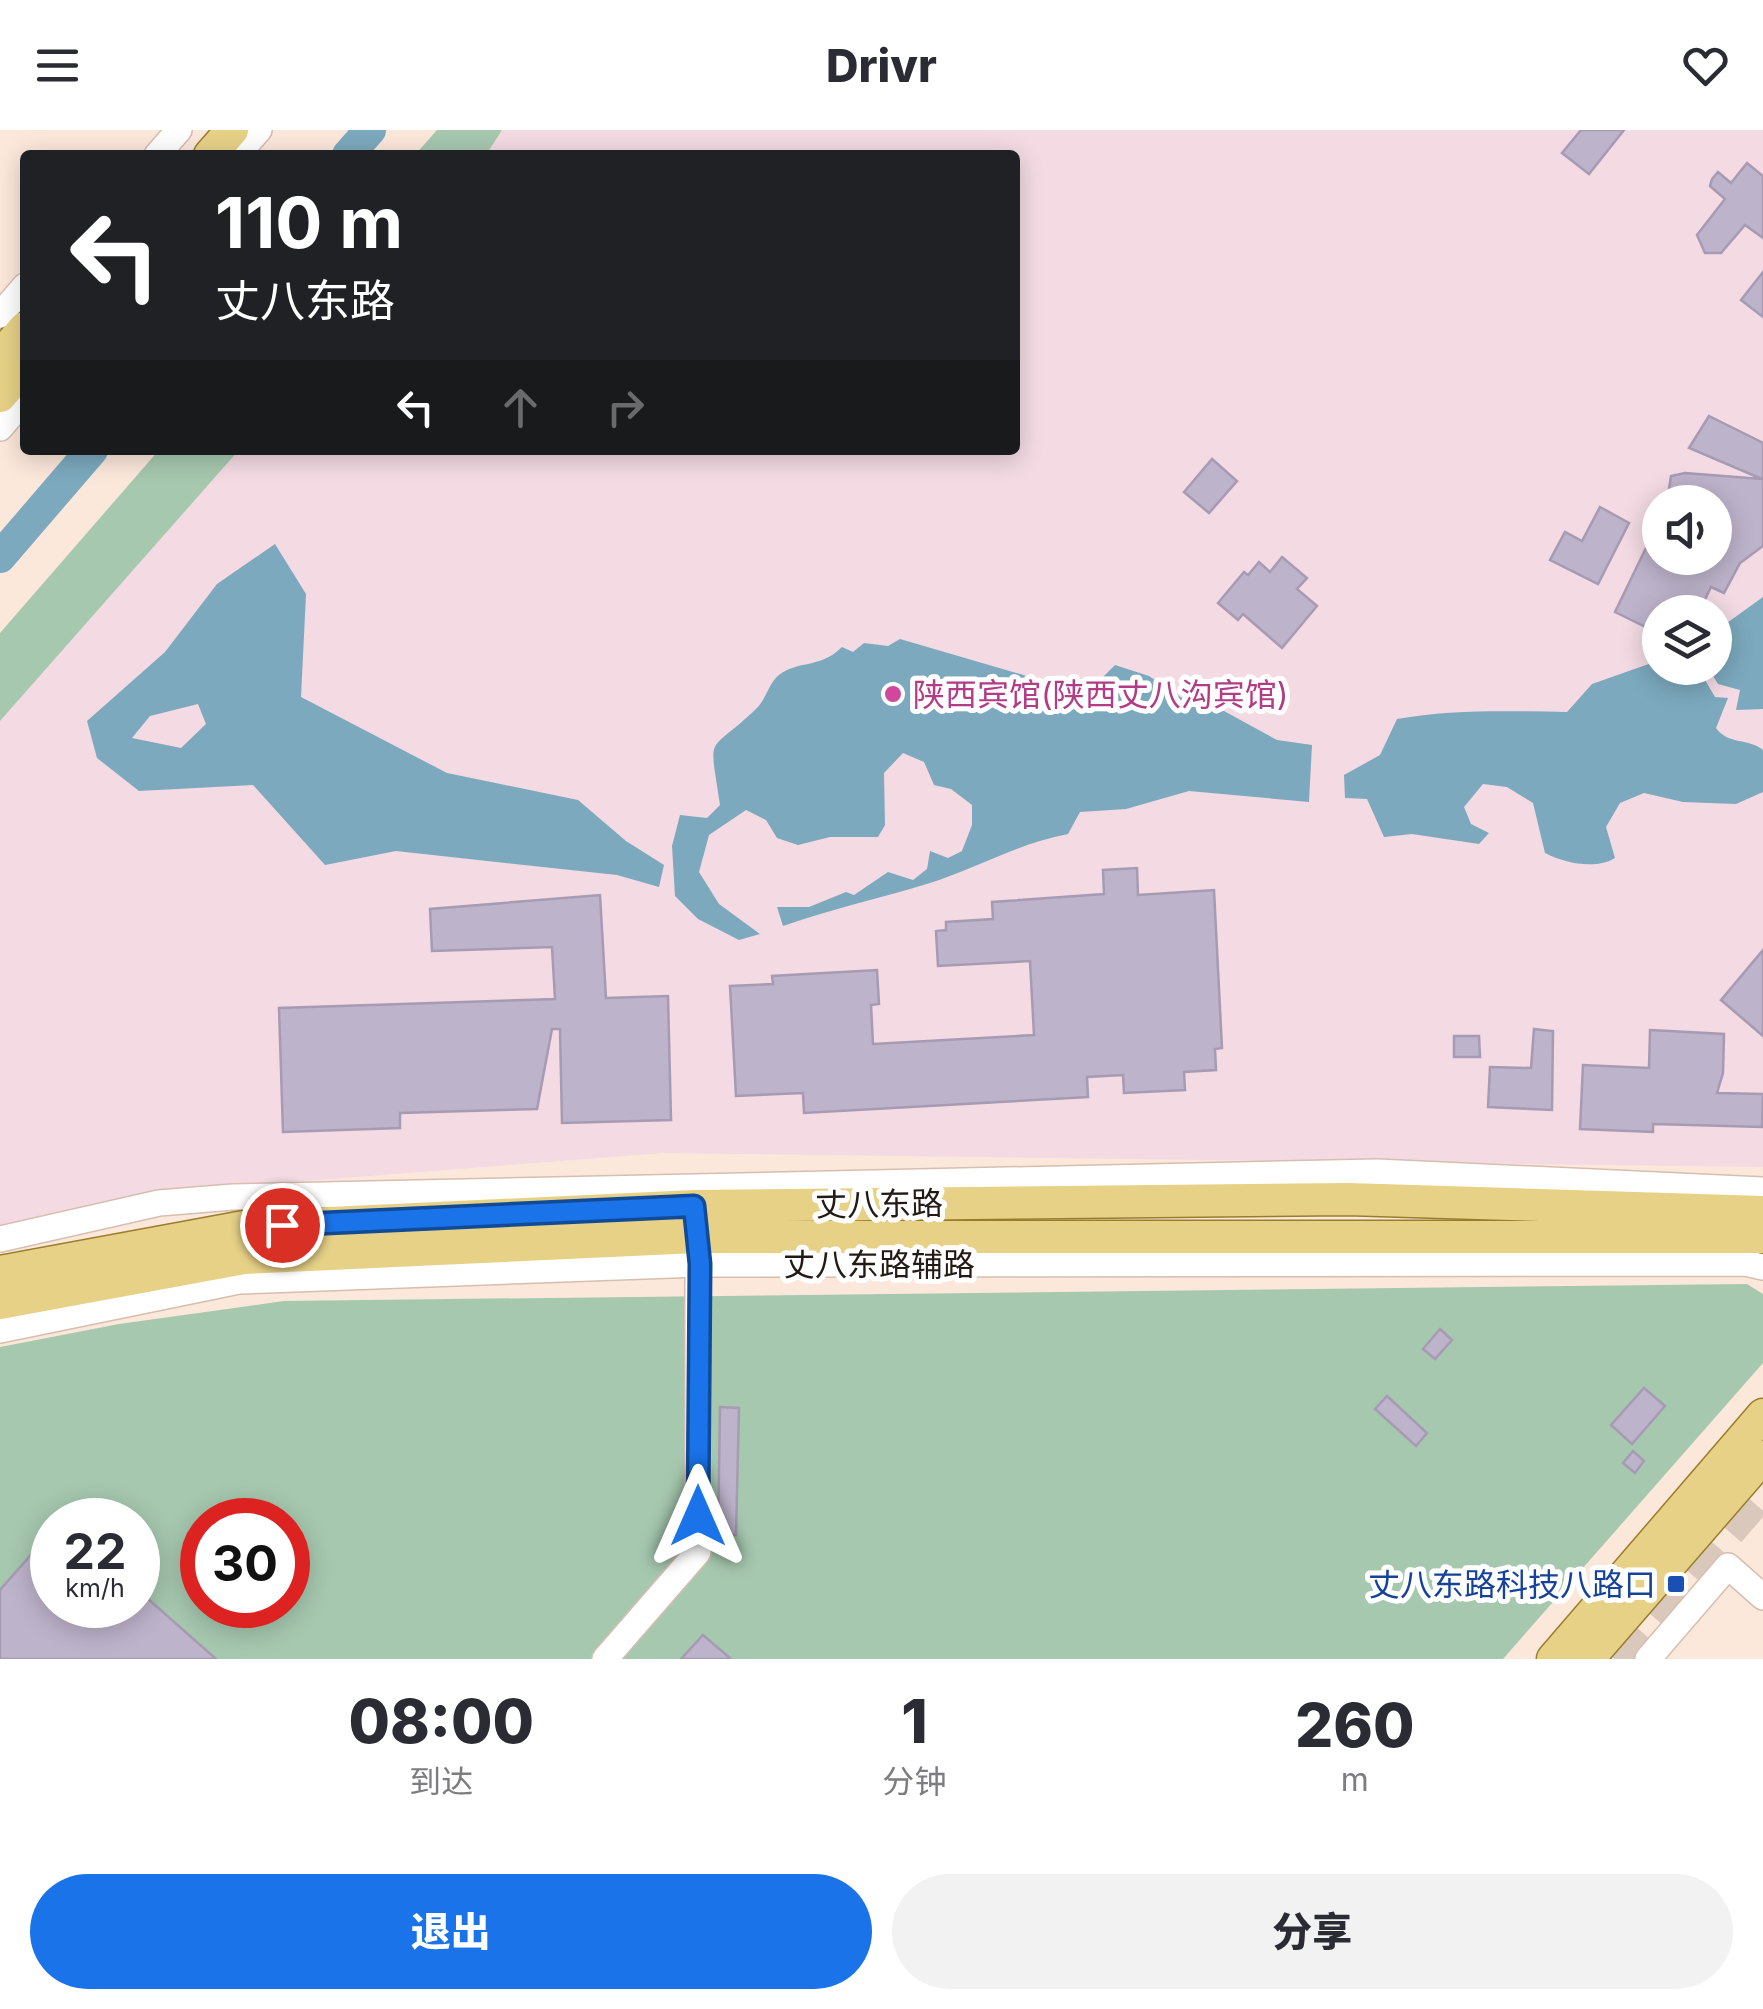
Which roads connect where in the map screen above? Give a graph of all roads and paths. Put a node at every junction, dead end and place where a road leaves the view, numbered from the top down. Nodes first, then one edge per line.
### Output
1 (179, 130) edge
2 (207, 130) edge
3 (232, 130) edge
4 (259, 130) edge
5 (161, 150) edge
6 (189, 150) edge
7 (214, 150) edge
8 (241, 150) edge
9 (20, 292) edge
10 (0, 315) edge
11 (20, 334) edge
12 (0, 356) edge
13 (20, 373) edge
14 (0, 396) edge
15 (20, 405) edge
16 (0, 428) edge
17 (1763, 1190) edge
18 (697, 1236) junction
19 (1762, 1238) edge
20 (0, 1239) edge
21 (0, 1272) edge
22 (0, 1303) edge
23 (0, 1330) edge
24 (1763, 1415) edge
25 (1763, 1457) edge
26 (1763, 1597) edge
27 (605, 1659) edge
28 (1553, 1659) edge
29 (1588, 1659) edge
30 (1648, 1659) edge

1 - 5 street
2 - 6 main road
3 - 7 main road
4 - 8 street
9 - 10 street
11 - 12 main road
13 - 14 main road
15 - 16 street
17 - 20 street
18 - 19 main road, 丈八东路
18 - 21 main road, 丈八东路
18 - 22 main road, 丈八东路
18 - 23 street
18 - 27 street
24 - 28 main road
25 - 29 main road
26 - 30 street

